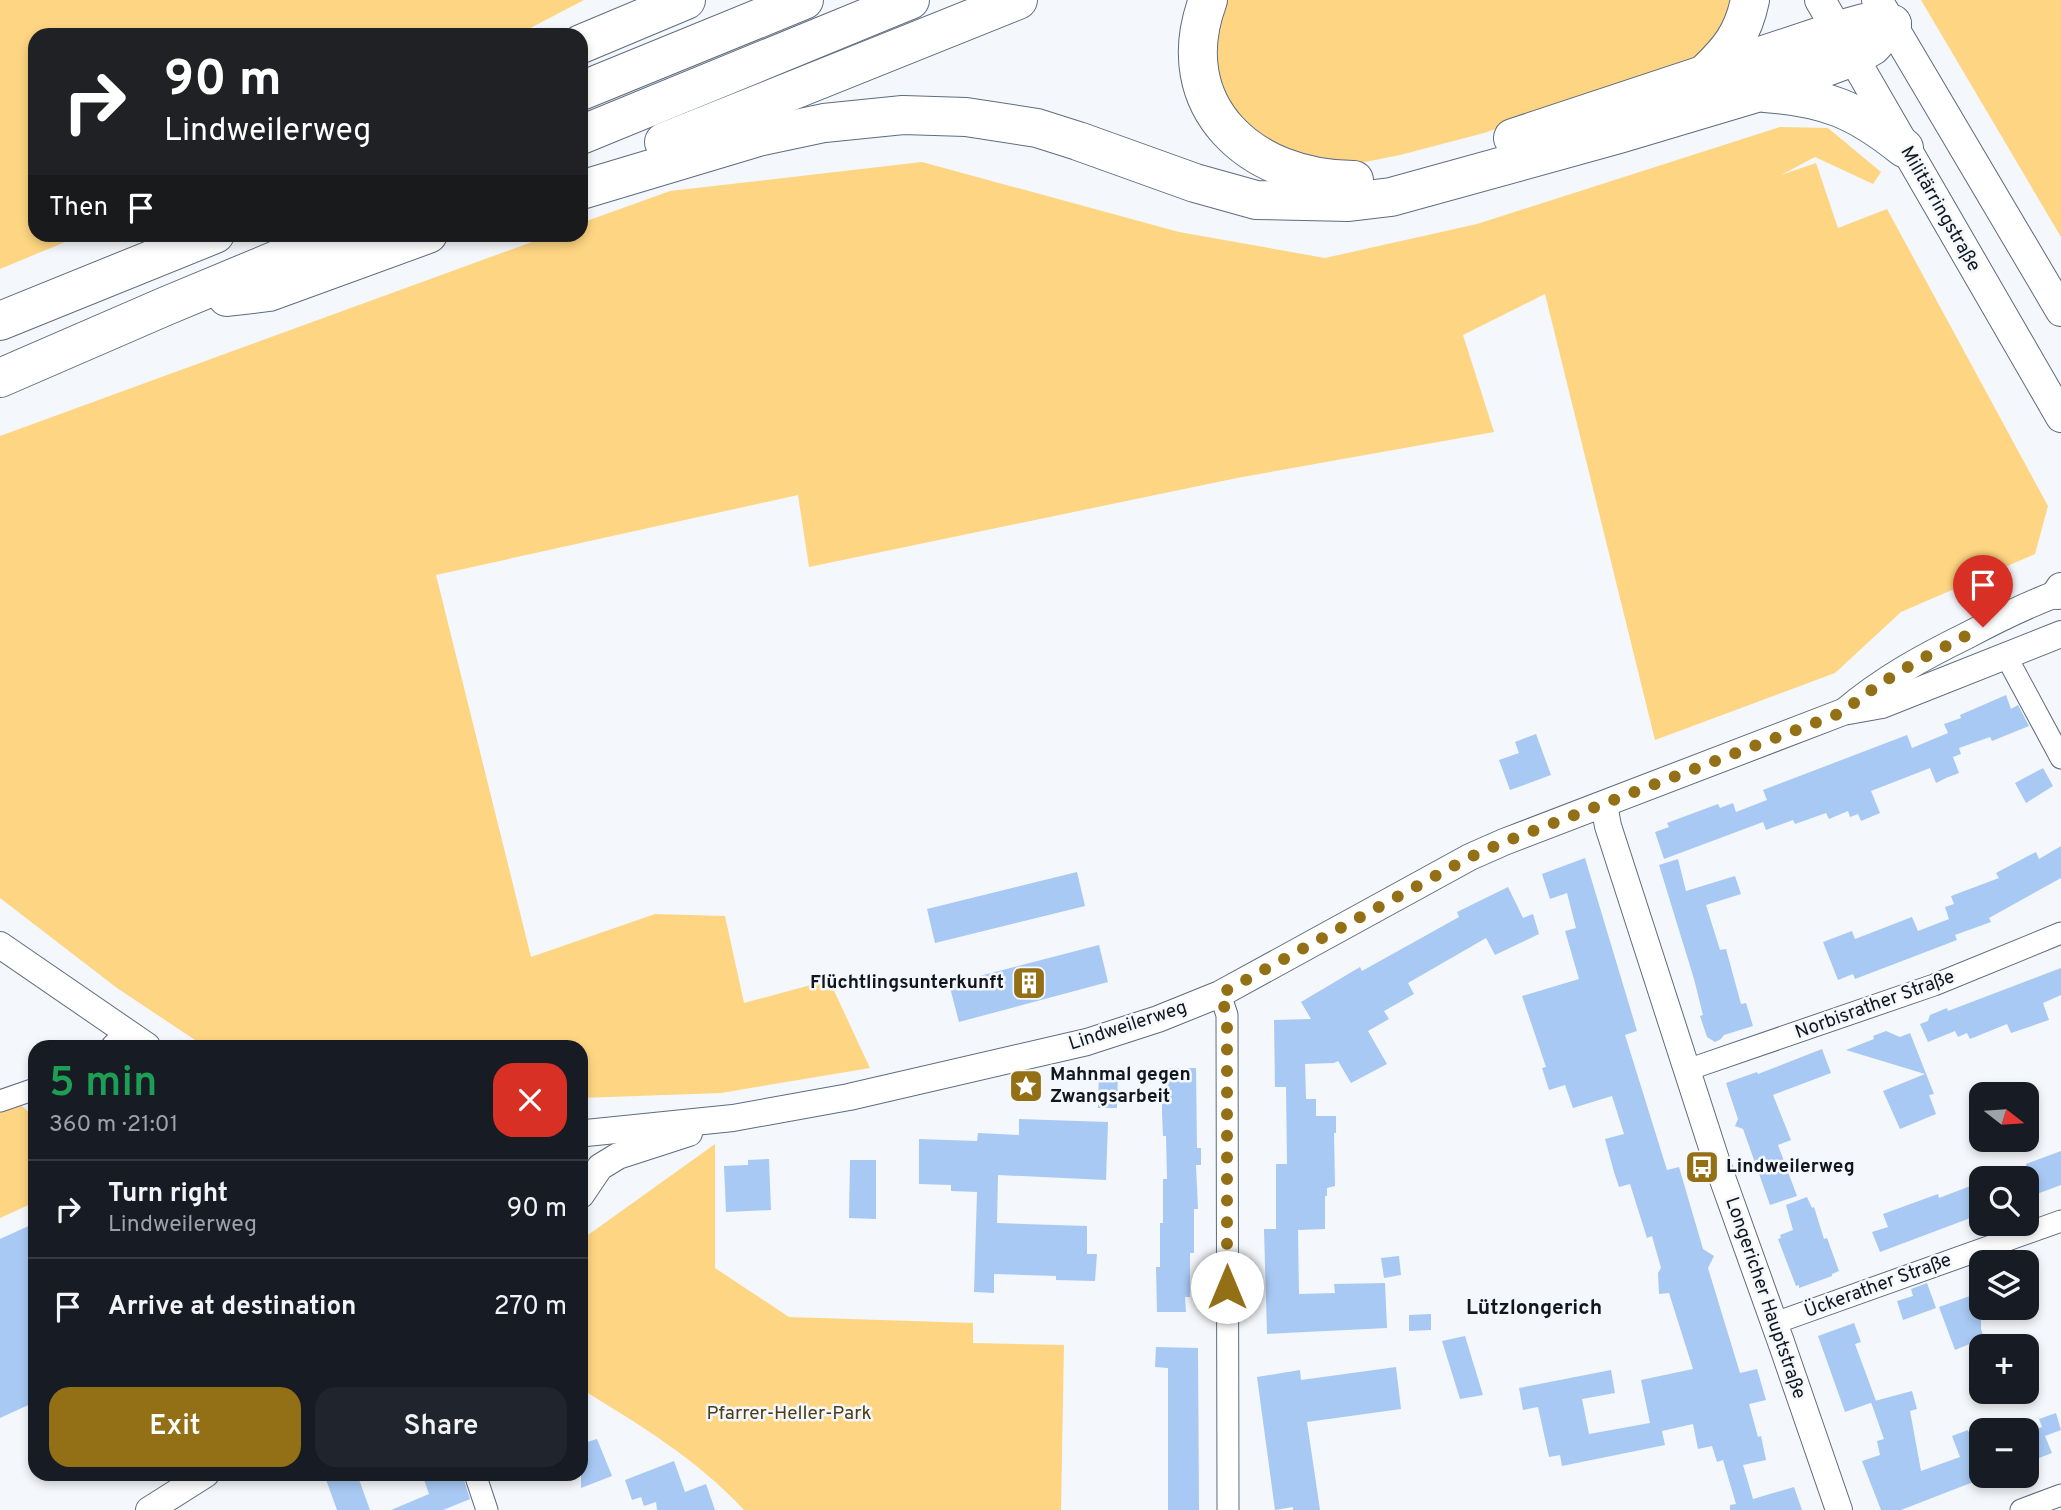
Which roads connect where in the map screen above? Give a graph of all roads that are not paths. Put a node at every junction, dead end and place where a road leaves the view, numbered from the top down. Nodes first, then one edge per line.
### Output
1 (663, 0) edge
2 (686, 0) edge
3 (804, 0) edge
4 (910, 0) edge
5 (1018, 0) edge
6 (1208, 0) edge
7 (1750, 0) edge
8 (1884, 12) edge
9 (1837, 29) edge
10 (588, 41) edge
11 (588, 41) edge
12 (1706, 73) junction
13 (588, 89) edge
14 (1756, 93) junction
15 (588, 132) edge
16 (1904, 148) junction
17 (588, 172) edge
18 (588, 188) edge
19 (150, 242) edge
20 (195, 242) edge
21 (320, 242) edge
22 (407, 242) edge
23 (66, 293) junction
24 (166, 306) junction
25 (2061, 312) edge
26 (0, 321) edge
27 (0, 379) edge
28 (2061, 417) edge
29 (2060, 591) edge
30 (2061, 634) edge
31 (2006, 656) junction
32 (1843, 712) junction
33 (2061, 758) edge
34 (1604, 805) junction
35 (2061, 933) edge
36 (0, 946) edge
37 (1220, 994) junction
38 (118, 1040) edge
39 (1687, 1070) junction
40 (28, 1091) edge
41 (0, 1101) edge
42 (733, 1118) junction
43 (588, 1131) edge
44 (588, 1153) edge
45 (588, 1176) edge
46 (588, 1184) edge
47 (2061, 1221) edge
48 (1775, 1323) junction
49 (195, 1481) edge
50 (477, 1481) edge
51 (2061, 1494) edge
52 (149, 1510) edge
53 (487, 1510) edge
54 (1228, 1510) edge
55 (1839, 1510) edge
56 (2021, 1510) edge

1 - 10 highway
2 - 11 highway
3 - 13 highway
4 - 15 highway
5 - 17 highway
6 - 12 highway
7 - 12 highway
8 - 9 highway
8 - 25 main road
9 - 12 highway
9 - 14 highway
9 - 16 main road, Militärringstraße
14 - 16 highway
14 - 18 highway
16 - 28 main road, Militärringstraße
19 - 23 highway
20 - 23 highway
21 - 24 highway
22 - 24 highway
23 - 26 highway
24 - 27 highway
29 - 32 street, Lindweilerweg
30 - 31 street, Lindweilerweg
31 - 32 street, Lindweilerweg
31 - 33 street
32 - 34 street, Lindweilerweg
34 - 37 street, Lindweilerweg
34 - 39 street, Longericher Hauptstraße
35 - 39 street, Norbisrather Straße
36 - 38 street
37 - 42 street, Lindweilerweg
37 - 54 street
39 - 48 street, Longericher Hauptstraße
40 - 41 street
42 - 43 street, Lindweilerweg
42 - 46 street, Lindweilerweg
44 - 45 street, Lindweilerweg
47 - 48 street, Ückerather Straße
48 - 55 street, Longericher Hauptstraße
49 - 52 street
50 - 53 street
51 - 56 street

